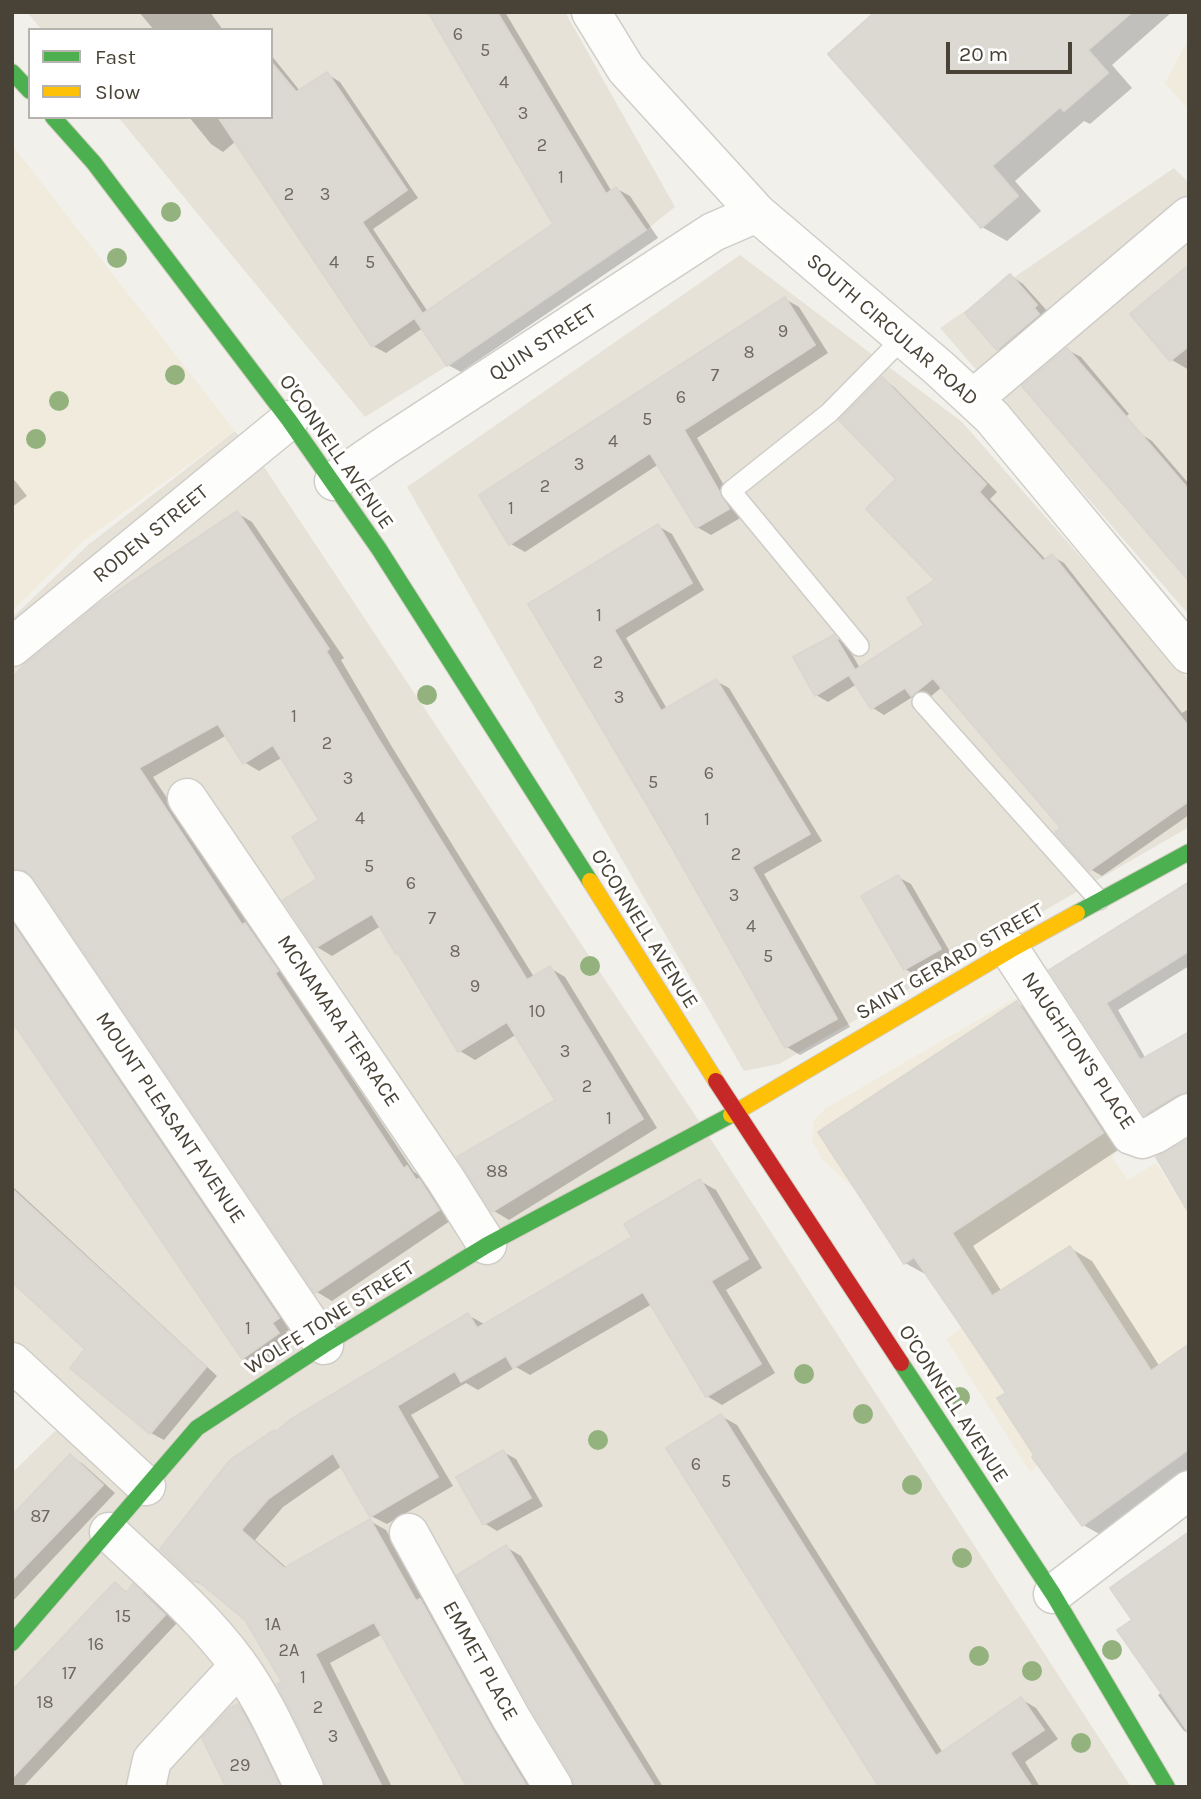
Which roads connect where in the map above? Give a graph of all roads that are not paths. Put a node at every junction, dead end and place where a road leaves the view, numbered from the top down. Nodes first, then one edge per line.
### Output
1 (591, 12) edge
2 (12, 72) edge
3 (28, 89) edge
4 (55, 119) edge
5 (757, 214) junction
6 (1189, 216) edge
7 (903, 338) junction
8 (973, 400) junction
9 (289, 420) junction
10 (334, 481) junction
11 (859, 646) dead end
12 (12, 648) edge
13 (1189, 654) edge
14 (922, 702) dead end
15 (187, 798) dead end
16 (1189, 852) edge
17 (16, 890) dead end
18 (1100, 900) junction
19 (1010, 950) junction
20 (736, 1112) junction
21 (1189, 1113) edge
22 (487, 1245) junction
23 (324, 1345) junction
24 (12, 1362) edge
25 (146, 1486) junction
26 (1189, 1490) edge
27 (109, 1532) junction
28 (409, 1533) dead end
29 (1053, 1594) junction
30 (12, 1643) edge
31 (239, 1666) junction
32 (146, 1787) edge
33 (304, 1787) edge
34 (553, 1787) edge
35 (1167, 1787) edge

1 - 5 street, SOUTH CIRCULAR ROAD
2 - 3 main road
4 - 9 main road, O'CONNELL AVENUE
5 - 7 street, SOUTH CIRCULAR ROAD
5 - 10 street, QUIN STREET
6 - 8 street
7 - 8 street, SOUTH CIRCULAR ROAD
7 - 11 lane
8 - 13 street, SOUTH CIRCULAR ROAD
9 - 10 main road, O'CONNELL AVENUE
9 - 12 street, RODEN STREET
10 - 20 main road, O'CONNELL AVENUE
14 - 18 lane
15 - 22 street, MCNAMARA TERRACE
16 - 18 main road, SAINT GERARD STREET
17 - 23 street, MOUNT PLEASANT AVENUE
18 - 19 main road, SAINT GERARD STREET
19 - 20 main road, SAINT GERARD STREET
19 - 21 street, NAUGHTON'S PLACE
20 - 22 main road, WOLFE TONE STREET
20 - 29 main road, O'CONNELL AVENUE
22 - 23 main road, WOLFE TONE STREET
23 - 25 main road, WOLFE TONE STREET
24 - 25 street
25 - 27 main road, WOLFE TONE STREET
26 - 29 street
27 - 30 main road, WOLFE TONE STREET
27 - 31 street
28 - 34 street, EMMET PLACE
29 - 35 main road, O'CONNELL AVENUE
31 - 32 street
31 - 33 street

